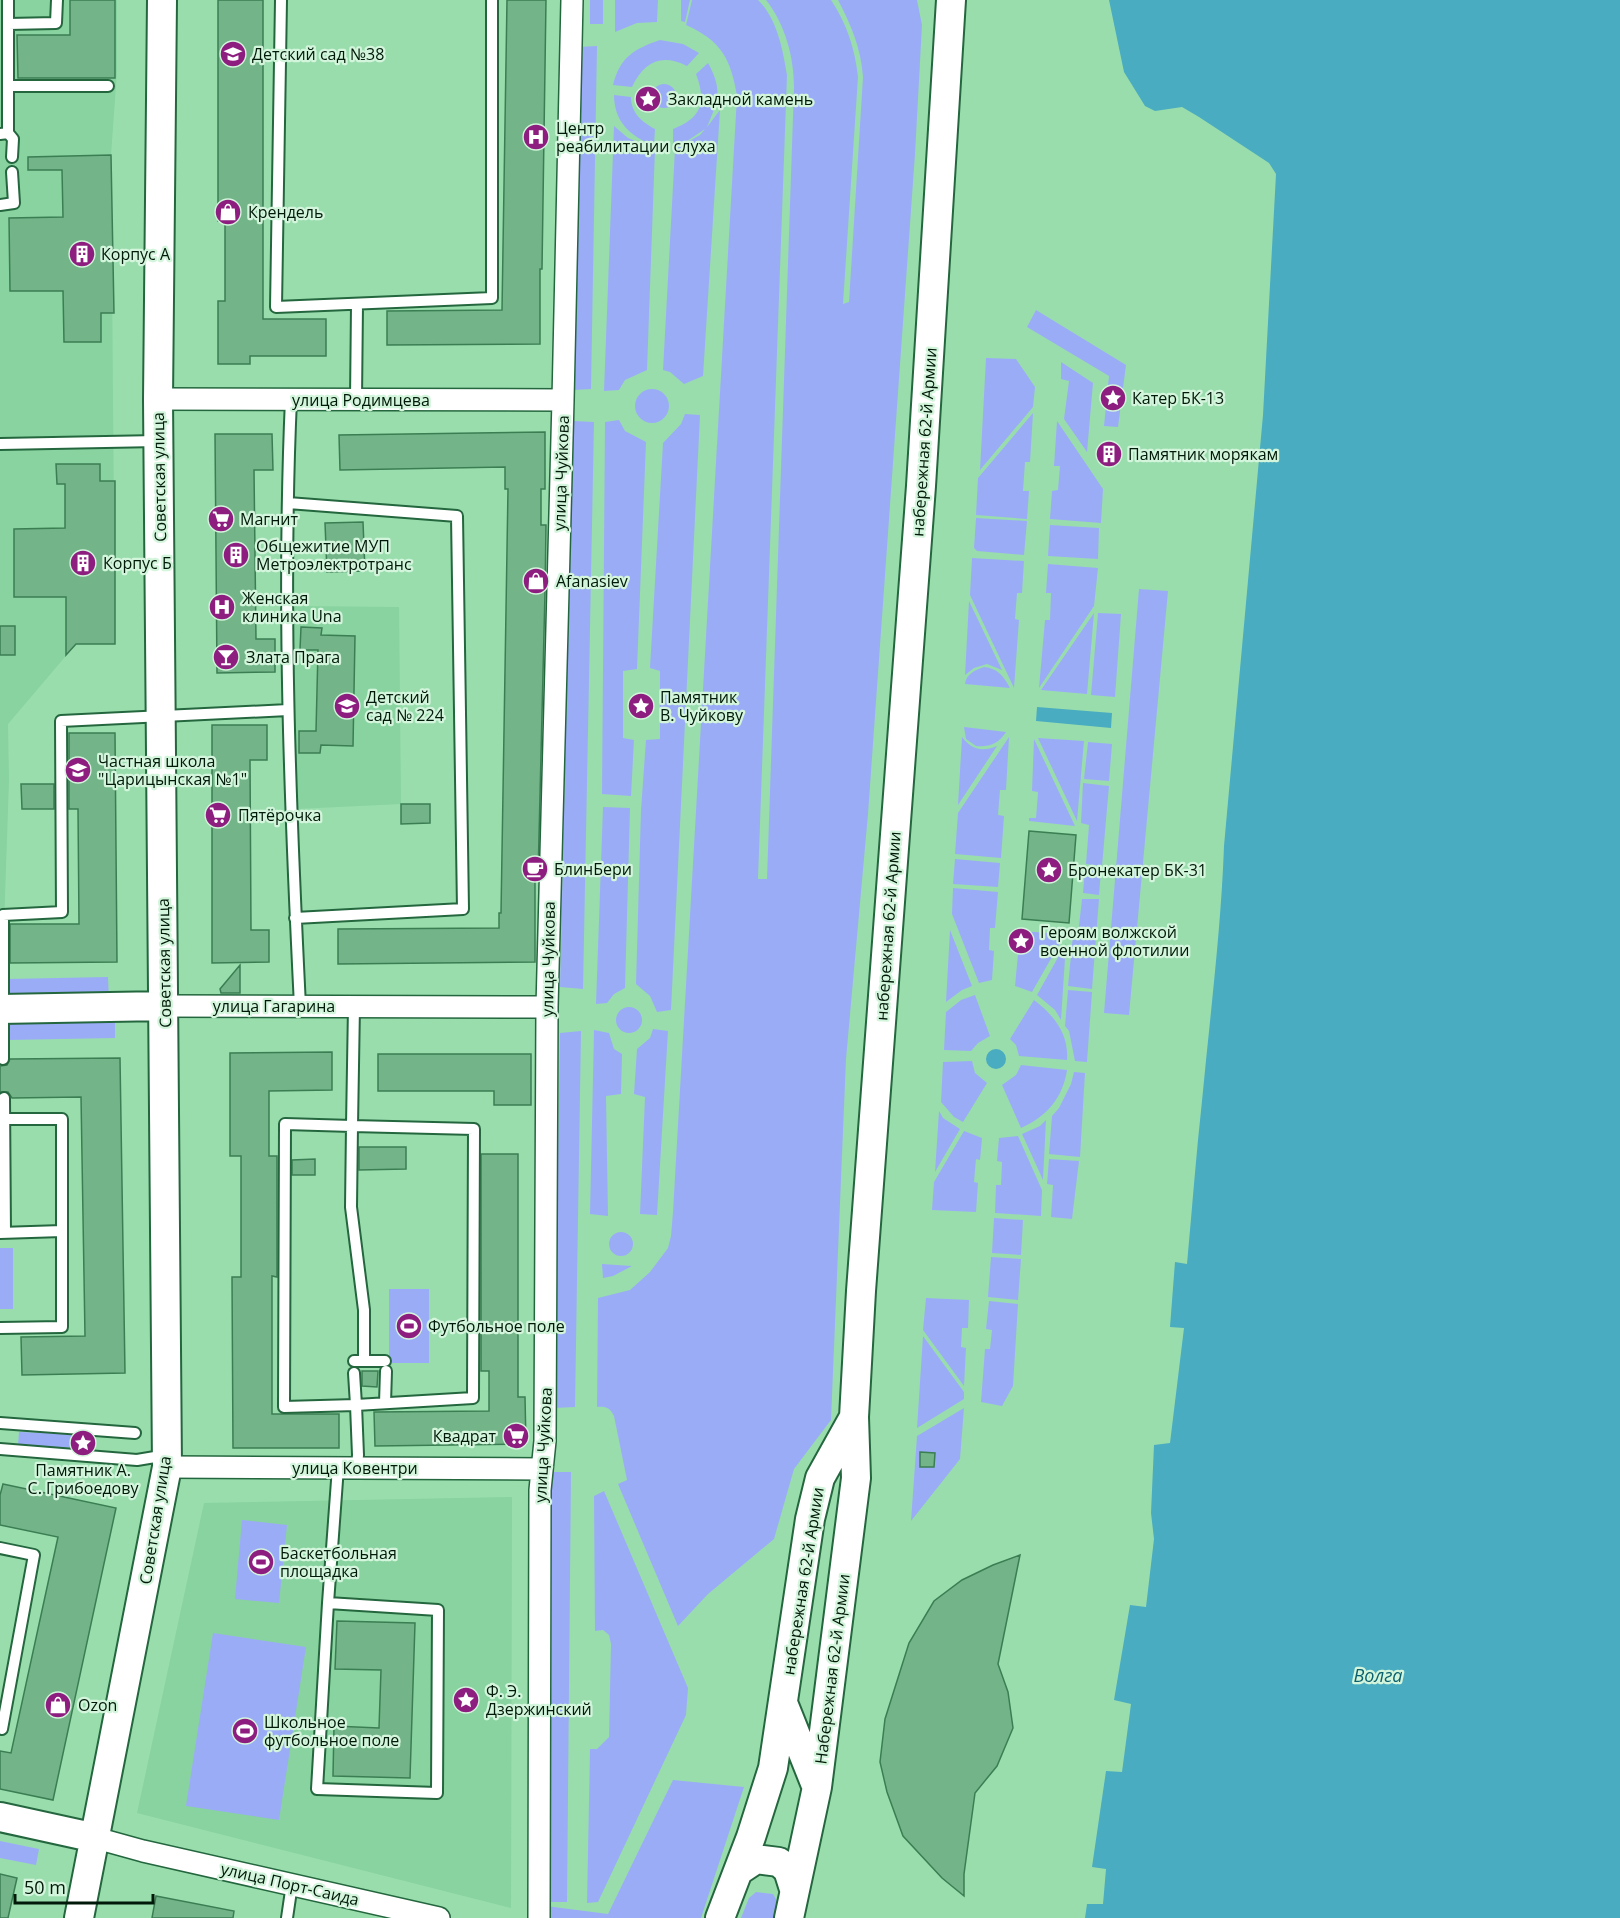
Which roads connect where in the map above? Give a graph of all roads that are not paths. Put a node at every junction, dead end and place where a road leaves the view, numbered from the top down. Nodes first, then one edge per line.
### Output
1 (8, 0) edge
2 (57, 0) edge
3 (162, 0) edge
4 (281, 0) edge
5 (492, 0) edge
6 (572, 0) edge
7 (951, 0) edge
8 (8, 24) junction
9 (4, 46) edge
10 (8, 86) junction
11 (108, 87) dead end
12 (4, 134) edge
13 (12, 157) dead end
14 (12, 172) dead end
15 (0, 205) edge
16 (357, 305) junction
17 (158, 399) junction
18 (291, 399) junction
19 (356, 399) junction
20 (563, 400) junction
21 (158, 441) junction
22 (0, 444) edge
23 (288, 503) junction
24 (288, 710) junction
25 (161, 717) junction
26 (295, 918) junction
27 (164, 1006) junction
28 (300, 1006) junction
29 (354, 1006) junction
30 (547, 1006) junction
31 (2, 1009) edge
32 (3, 1059) dead end
33 (4, 1098) dead end
34 (2, 1119) edge
35 (352, 1126) junction
36 (62, 1231) junction
37 (2, 1233) edge
38 (0, 1328) edge
39 (354, 1373) dead end
40 (385, 1403) junction
41 (356, 1405) junction
42 (854, 1417) junction
43 (0, 1423) edge
44 (135, 1433) dead end
45 (0, 1449) edge
46 (167, 1461) junction
47 (347, 1467) junction
48 (542, 1469) junction
49 (810, 1519) junction
50 (850, 1520) junction
51 (0, 1548) edge
52 (328, 1603) junction
53 (783, 1703) junction
54 (827, 1705) junction
55 (0, 1728) edge
56 (799, 1740) junction
57 (773, 1768) junction
58 (817, 1787) junction
59 (0, 1817) edge
60 (96, 1838) junction
61 (738, 1871) junction
62 (292, 1884) junction
63 (794, 1889) junction
64 (79, 1918) edge
65 (287, 1918) edge
66 (440, 1918) edge
67 (539, 1918) edge
68 (720, 1918) edge
69 (789, 1918) edge

1 - 8 lane
2 - 8 lane
3 - 17 main road, Советская улица
4 - 16 lane
5 - 16 lane
6 - 20 street, улица Чуйкова
7 - 42 main road, набережная 62-й Армии
8 - 9 lane
9 - 10 lane
10 - 11 lane
10 - 12 lane
12 - 13 lane
14 - 15 lane
16 - 19 lane
17 - 18 street, улица Родимцева
17 - 21 main road, Советская улица
18 - 19 street, улица Родимцева
18 - 23 lane
19 - 20 street, улица Родимцева
20 - 30 street, улица Чуйкова
21 - 22 lane
21 - 25 main road, Советская улица
23 - 24 lane
23 - 26 lane
24 - 25 lane
24 - 26 lane
25 - 27 main road, Советская улица
25 - 31 lane
26 - 28 lane
27 - 28 street, улица Гагарина
27 - 31 main road, улица Гагарина
27 - 46 main road, Советская улица
28 - 29 street, улица Гагарина
29 - 30 street, улица Гагарина
29 - 35 lane
30 - 48 street, улица Чуйкова
31 - 32 lane
33 - 34 lane
34 - 36 lane
34 - 37 lane
35 - 40 lane
35 - 40 lane
35 - 41 lane
36 - 37 lane
36 - 38 lane
39 - 41 lane
40 - 41 lane
41 - 47 lane
42 - 49 main road, набережная 62-й Армии
42 - 50 main road, Набережная 62-й Армии
43 - 44 lane
45 - 46 lane
46 - 47 street, улица Ковентри
46 - 60 main road, Советская улица
47 - 48 street, улица Ковентри
47 - 52 lane
48 - 67 street, улица Чуйкова
49 - 50 main road
49 - 53 main road, набережная 62-й Армии
50 - 54 main road, Набережная 62-й Армии
51 - 55 lane
52 - 52 lane
53 - 56 main road
53 - 57 main road, набережная 62-й Армии
54 - 56 main road
54 - 58 main road, Набережная 62-й Армии
56 - 57 main road
56 - 58 main road
57 - 61 main road, набережная 62-й Армии
58 - 63 main road, Набережная 62-й Армии
59 - 60 main road, улица Порт-Саида
60 - 62 street, улица Порт-Саида
60 - 64 main road, Советская улица
61 - 63 main road
61 - 68 main road, набережная 62-й Армии
62 - 65 lane
62 - 66 street, улица Порт-Саида
63 - 69 main road, Набережная 62-й Армии

